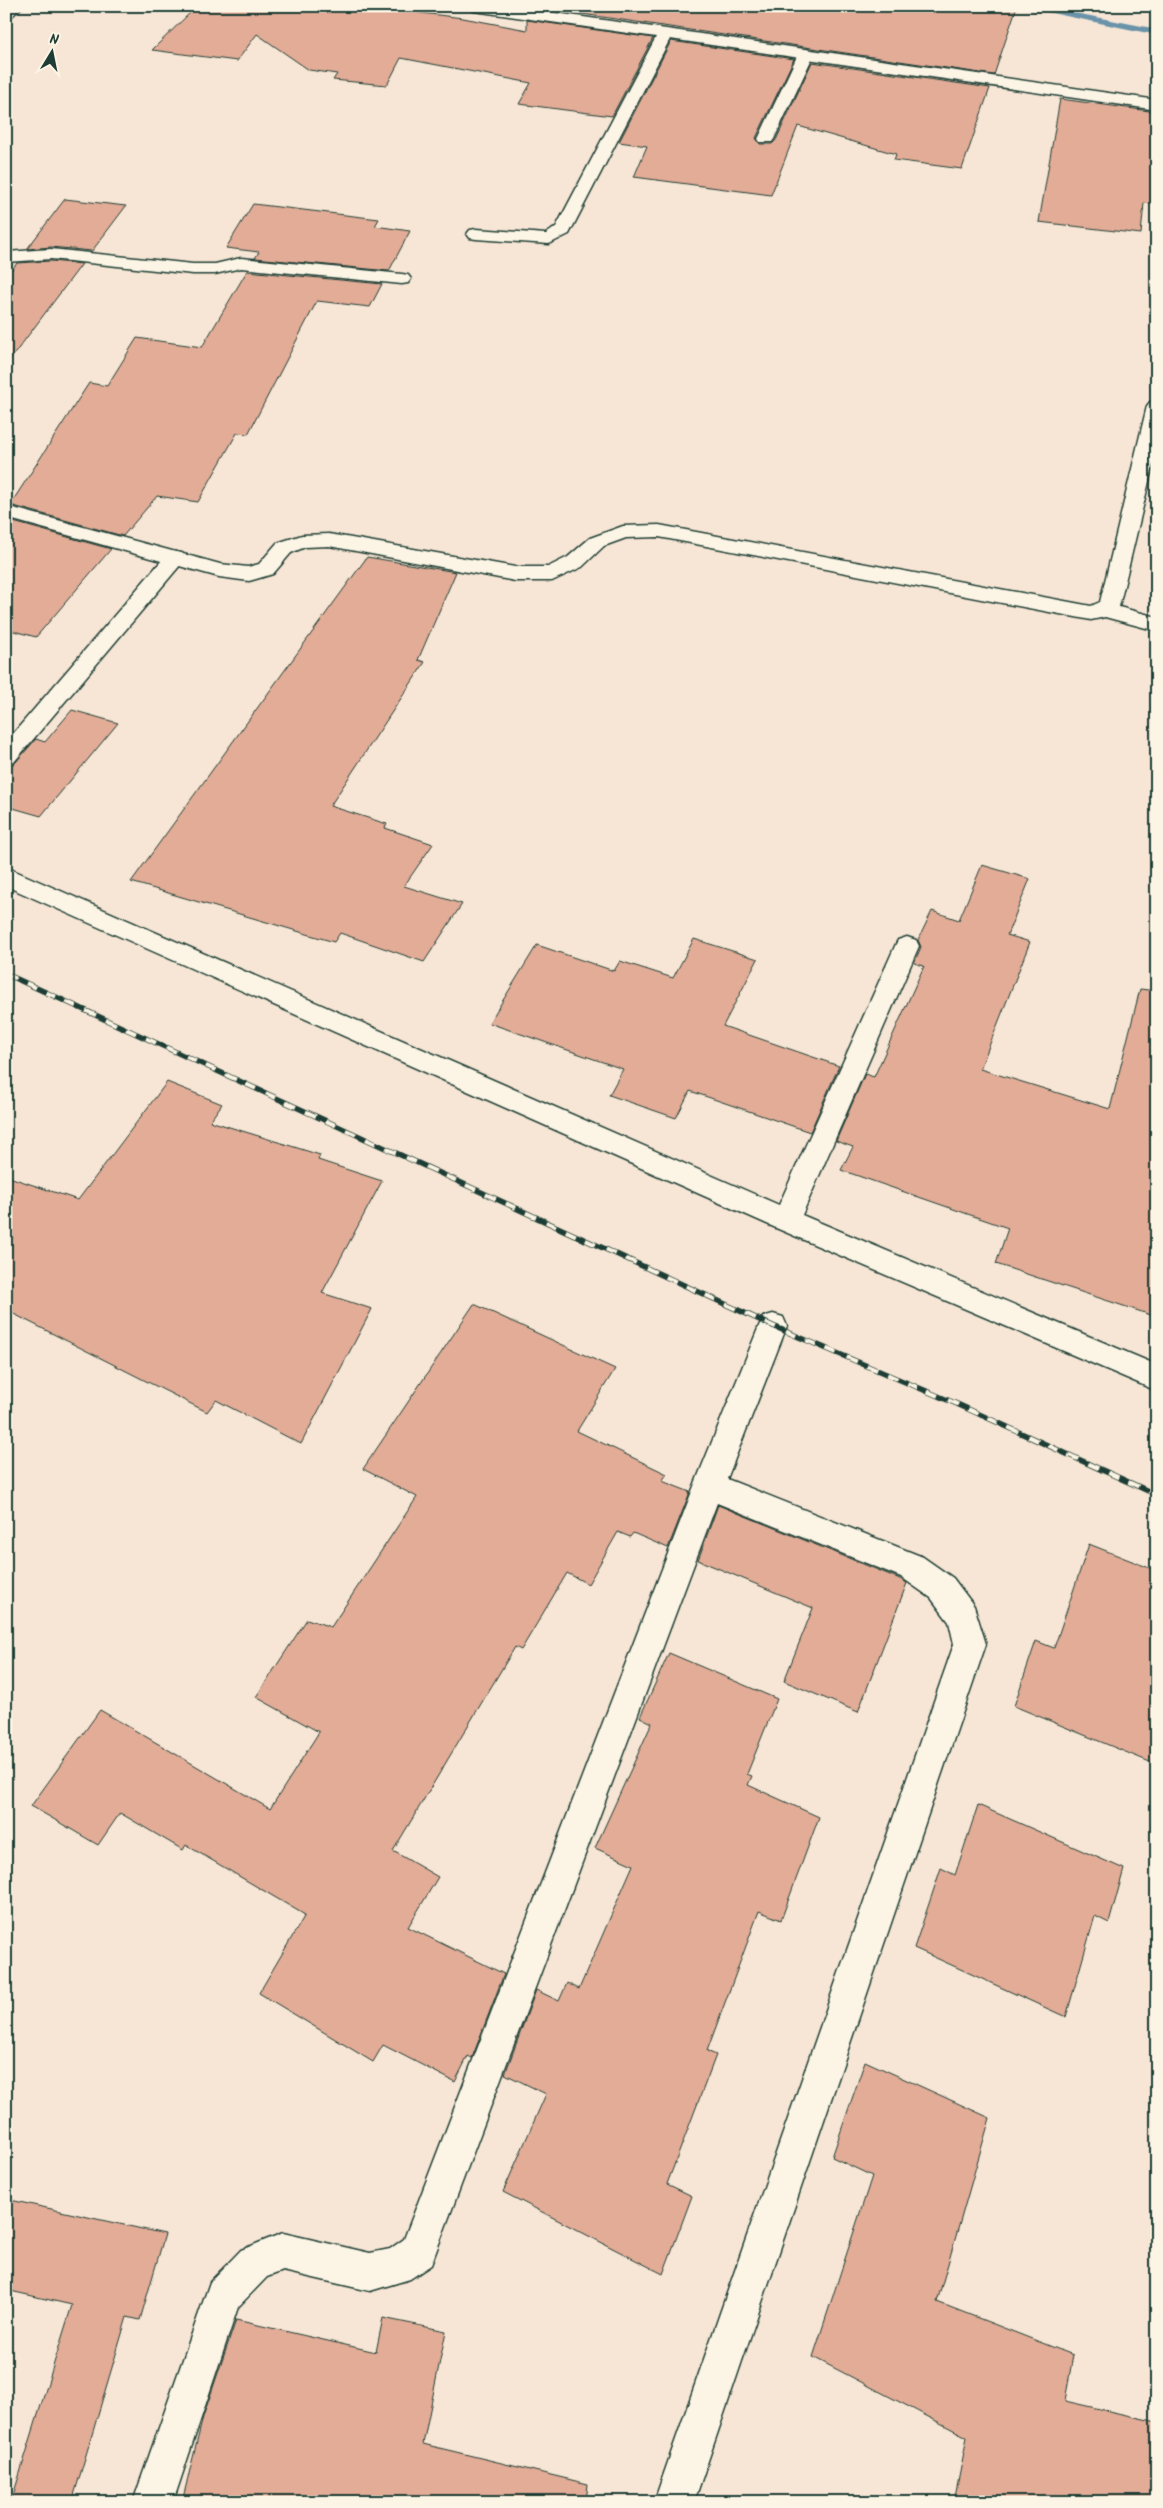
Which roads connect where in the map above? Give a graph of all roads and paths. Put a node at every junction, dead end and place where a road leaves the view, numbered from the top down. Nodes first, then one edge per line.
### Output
1 (16, 6) edge
2 (474, 6) edge
3 (6, 14) edge
4 (665, 34) junction
5 (806, 54) junction
6 (1157, 105) edge
7 (766, 139) dead end
8 (476, 234) dead end
9 (6, 257) edge
10 (402, 279) dead end
11 (1157, 406) edge
12 (6, 512) edge
13 (175, 558) junction
14 (1105, 610) junction
15 (1157, 624) edge
16 (6, 757) edge
17 (6, 876) edge
18 (907, 946) dead end
19 (786, 1220) junction
20 (773, 1326) dead end
21 (1157, 1378) edge
22 (709, 1486) junction
23 (154, 2502) edge
24 (674, 2502) edge

1 - 3 street
2 - 4 street
4 - 5 street
4 - 8 street
5 - 6 street
5 - 7 street
9 - 10 street
11 - 14 street
12 - 13 street
13 - 14 street
13 - 16 street
14 - 15 street
17 - 19 street
18 - 19 street
19 - 21 street
20 - 22 street
22 - 23 street
22 - 24 street

